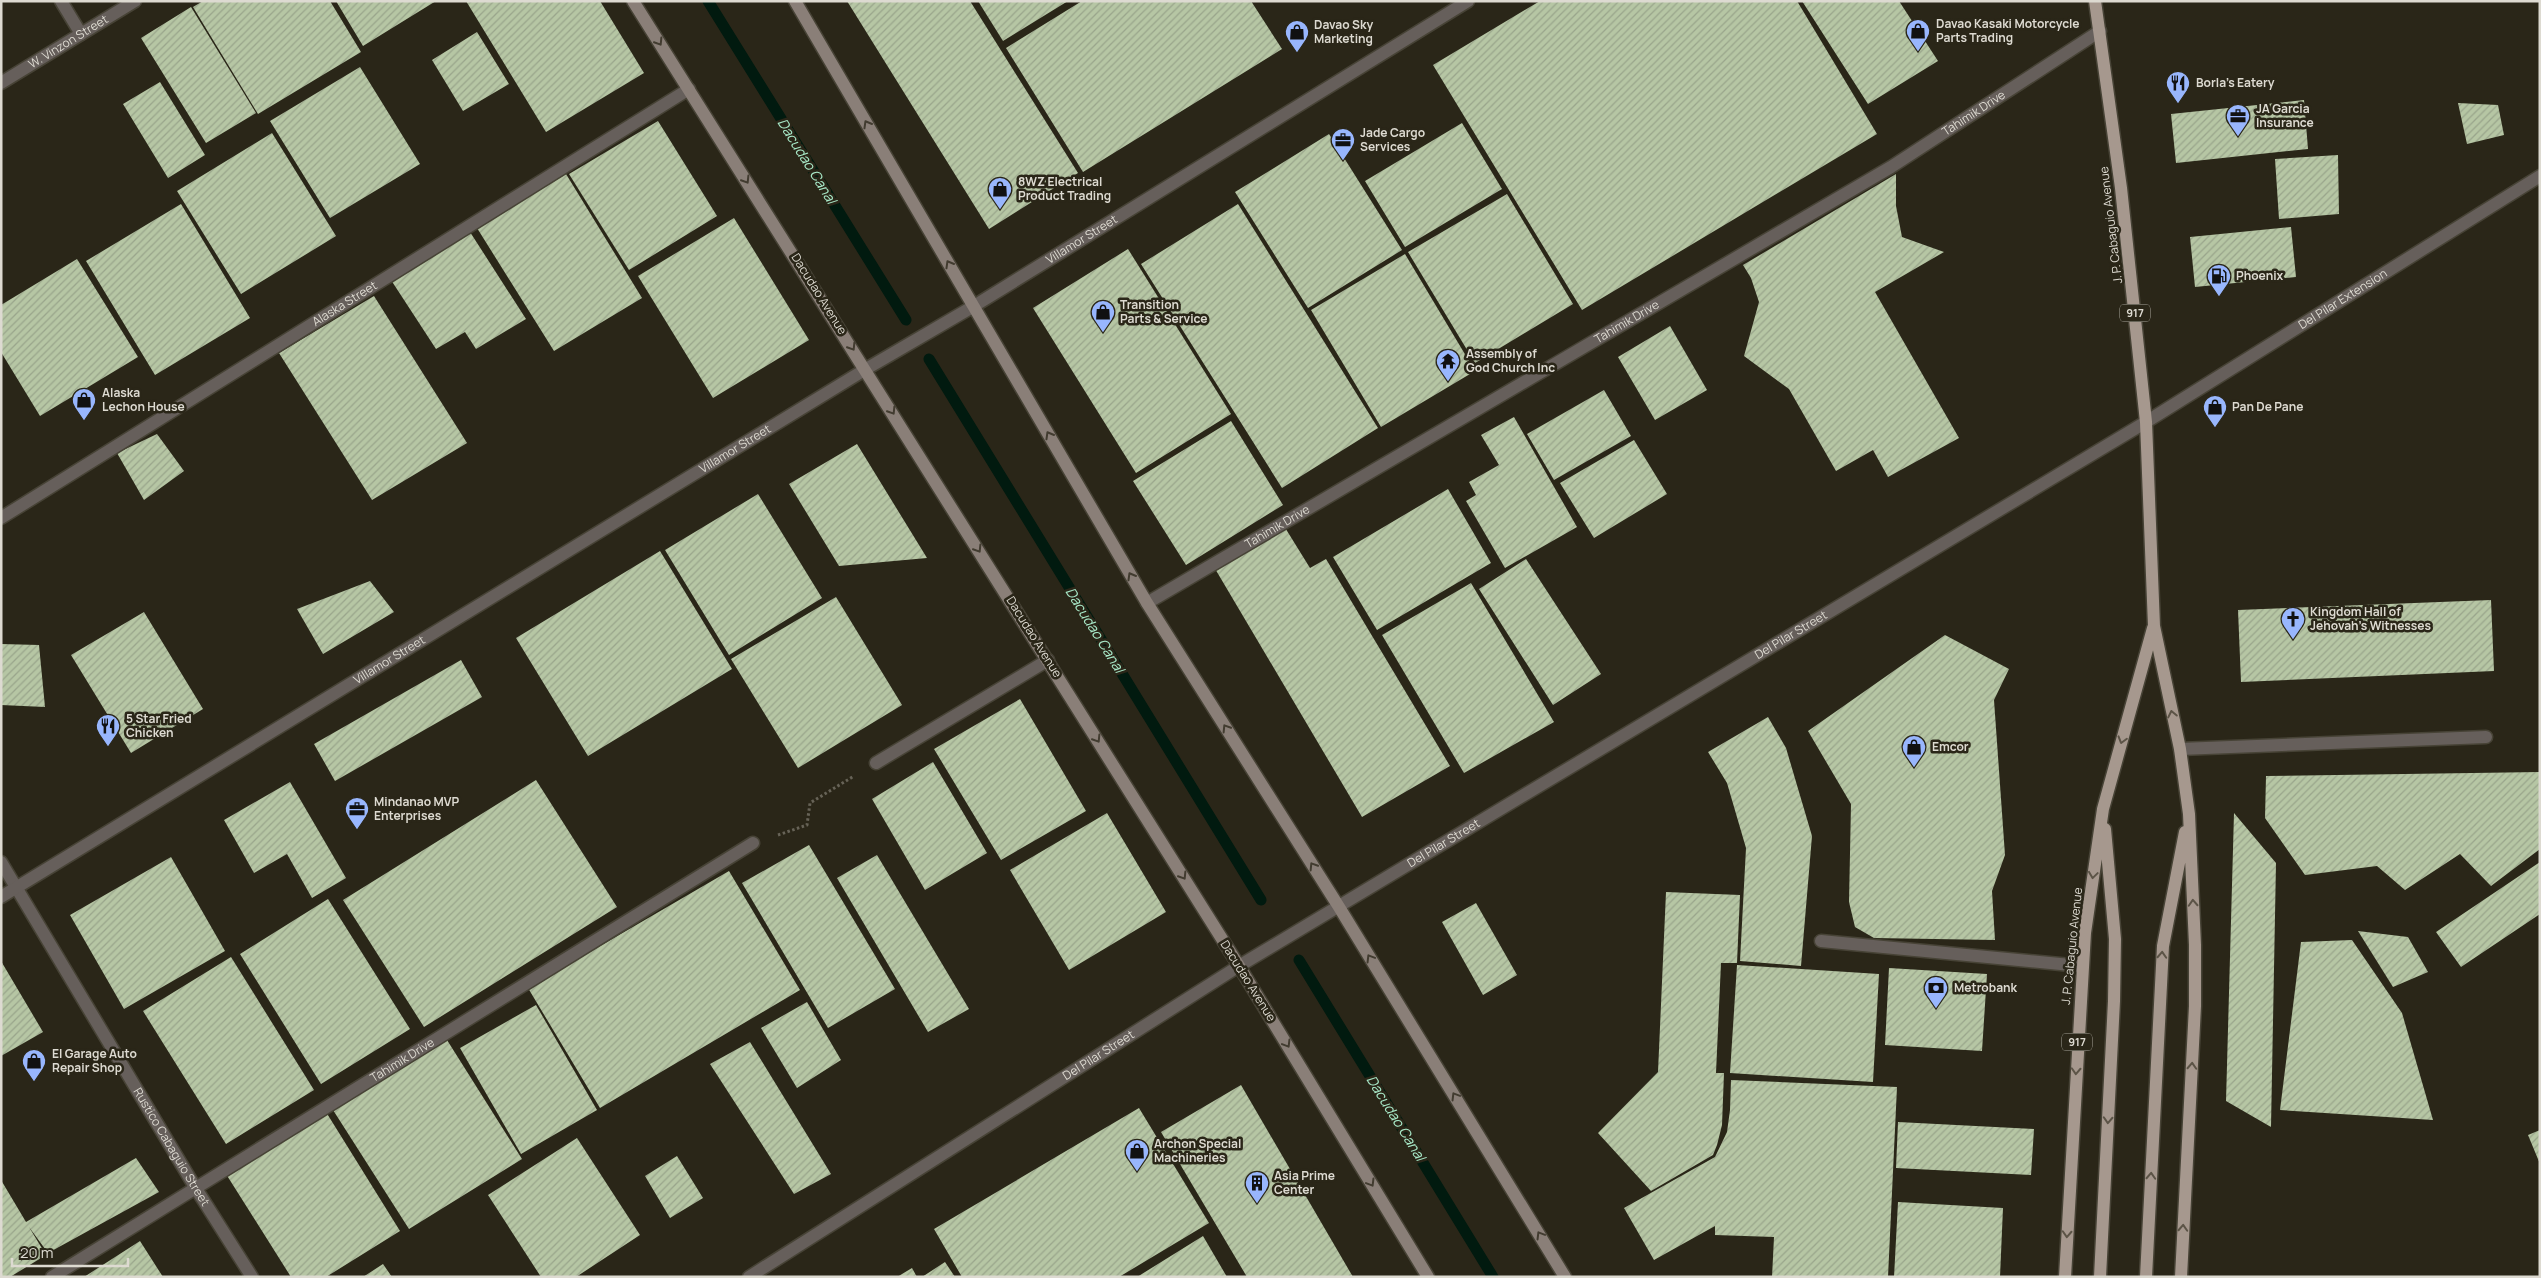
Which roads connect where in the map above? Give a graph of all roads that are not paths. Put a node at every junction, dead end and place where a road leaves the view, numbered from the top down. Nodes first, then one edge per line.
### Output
1 (61, 1) edge
2 (135, 1) edge
3 (634, 1) edge
4 (1468, 1) edge
5 (2095, 1) edge
6 (798, 2) edge
7 (2100, 31) junction
8 (81, 34) junction
9 (1, 83) edge
10 (689, 89) junction
11 (2540, 176) edge
12 (974, 306) junction
13 (866, 369) junction
14 (2146, 422) junction
15 (1, 518) edge
16 (1147, 603) junction
17 (2154, 626) junction
18 (1048, 660) junction
19 (2486, 738) dead end
20 (2180, 749) junction
21 (876, 763) road end
22 (2103, 809) junction
23 (2189, 814) junction
24 (753, 843) road end
25 (1, 862) edge
26 (16, 887) junction
27 (1, 897) edge
28 (1339, 907) junction
29 (1821, 941) dead end
30 (1239, 966) junction
31 (2081, 966) junction
32 (195, 1187) junction
33 (52, 1277) edge
34 (252, 1277) edge
35 (749, 1277) edge
36 (1428, 1277) edge
37 (1565, 1277) edge
38 (2065, 1277) edge
39 (2100, 1277) edge
40 (2146, 1277) edge
41 (2181, 1277) edge

1 - 8 street
2 - 8 street, W. Vinzon Street
3 -> 10 main road, Dacudao Avenue
4 - 12 street, Villamor Street
5 - 7 main road, J. P. Cabaguio Avenue / 917
12 -> 6 main road
7 - 14 main road, J. P. Cabaguio Avenue / 917
7 - 16 street, Tahimik Drive
8 - 9 street, W. Vinzon Street
10 -> 13 main road, Dacudao Avenue
10 - 15 street, Alaska Street
11 - 14 street, Del Pilar Extension
12 - 13 street, Villamor Street
16 -> 12 main road
13 -> 18 main road, Dacudao Avenue
13 - 26 street, Villamor Street
14 - 17 main road, J. P. Cabaguio Avenue / 917
14 - 28 street, Del Pilar Street
28 -> 16 main road
20 -> 17 main road, J. P. Cabaguio Avenue / 917
17 -> 22 main road, J. P. Cabaguio Avenue / 917
18 - 21 street
18 -> 30 main road, Dacudao Avenue
19 - 20 street
20 - 23 main road, J. P. Cabaguio Avenue / 917
22 -> 31 main road, J. P. Cabaguio Avenue / 917
22 -> 39 main road
40 -> 23 main road
41 -> 23 main road, J. P. Cabaguio Avenue / 917
24 - 32 street, Tahimik Drive
25 - 26 street, Rustico Cabaguio Street
26 - 27 street, Villamor Street
26 - 32 street, Rustico Cabaguio Street
28 - 30 street, Del Pilar Street
37 -> 28 main road
29 - 31 street
30 - 35 street, Del Pilar Street
30 -> 36 main road, Dacudao Avenue
31 -> 38 main road, J. P. Cabaguio Avenue / 917
32 - 33 street, Tahimik Drive
32 - 34 street, Rustico Cabaguio Street

